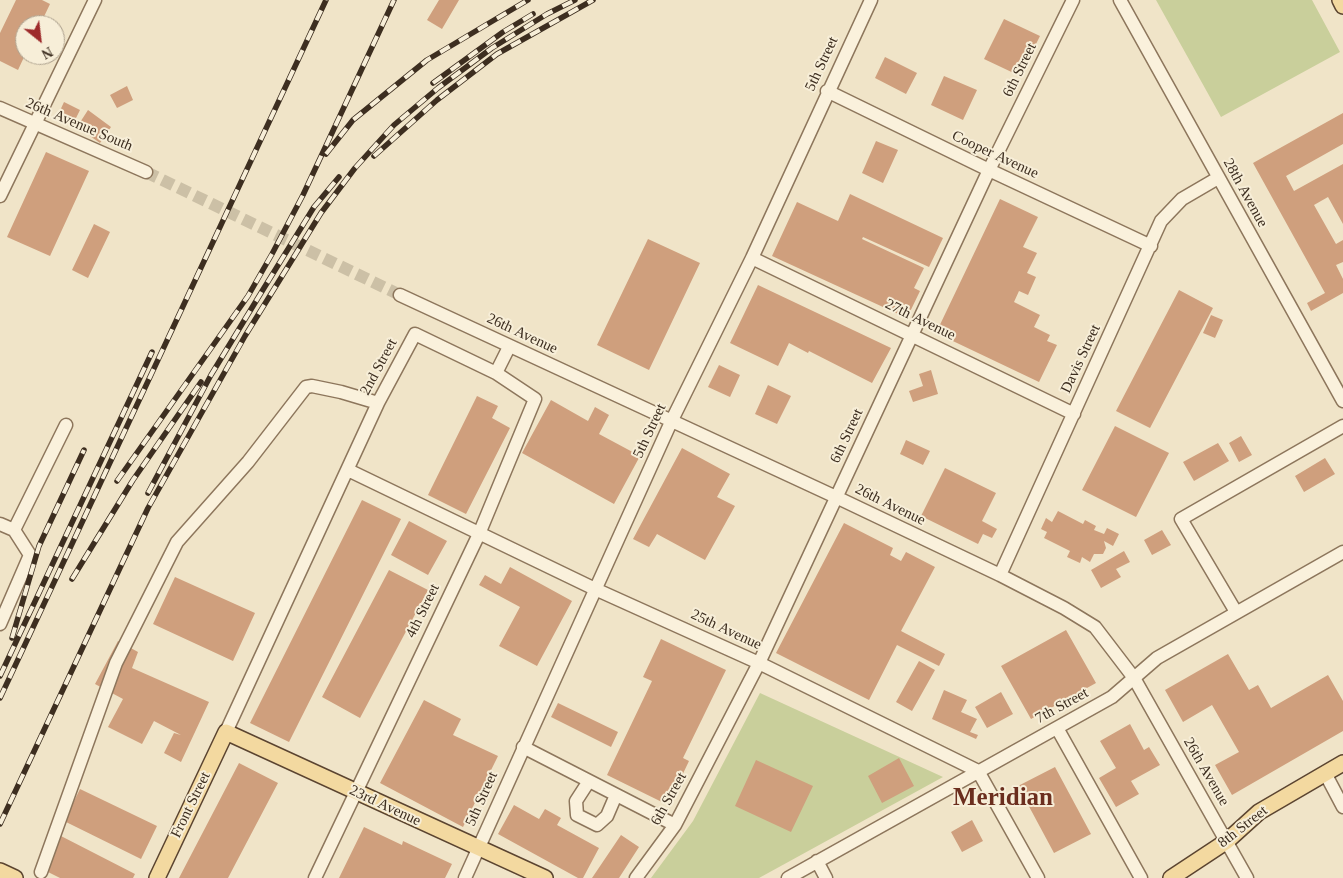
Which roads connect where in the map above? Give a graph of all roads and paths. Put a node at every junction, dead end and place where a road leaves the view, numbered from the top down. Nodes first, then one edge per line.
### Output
1 (95, 0) edge
2 (871, 0) edge
3 (1072, 0) edge
4 (1120, 0) edge
5 (1340, 0) edge
6 (1343, 6) edge
7 (827, 91) junction
8 (0, 108) edge
9 (35, 124) junction
10 (989, 170) junction
11 (146, 172) tunnel mouth
12 (1218, 178) junction
13 (0, 196) edge
14 (1151, 246) junction
15 (752, 258) junction
16 (400, 295) tunnel mouth
17 (913, 335) junction
18 (509, 347) junction
19 (496, 373) junction
20 (1343, 401) edge
21 (378, 403) junction
22 (1074, 414) junction
23 (671, 422) junction
24 (66, 425) dead end
25 (1343, 426) edge
26 (348, 470) junction
27 (836, 497) junction
28 (0, 524) edge
29 (14, 530) junction
30 (479, 534) junction
31 (1343, 552) edge
32 (1000, 576) junction
33 (595, 589) junction
34 (1236, 612) junction
35 (0, 624) edge
36 (759, 663) junction
37 (1134, 678) junction
38 (1057, 728) junction
39 (226, 732) junction
40 (523, 747) junction
41 (1343, 763) edge
42 (978, 771) junction
43 (1324, 773) junction
44 (589, 781) junction
45 (355, 791) junction
46 (616, 794) junction
47 (1343, 806) edge
48 (675, 825) junction
49 (1227, 841) junction
50 (477, 849) junction
51 (817, 861) junction
52 (0, 871) edge
53 (41, 872) dead end
54 (15, 878) edge
55 (157, 878) edge
56 (315, 878) edge
57 (465, 878) edge
58 (545, 878) edge
59 (636, 878) edge
60 (788, 878) edge
61 (826, 878) edge
62 (1038, 878) edge
63 (1140, 878) edge
64 (1171, 878) edge
65 (1247, 878) edge

1 - 9 street
2 - 7 street, 5th Street
3 - 10 street, 6th Street
4 - 12 street, 28th Avenue
5 - 6 main road
7 - 10 street, Cooper Avenue
7 - 15 street, 5th Street
8 - 9 street, 26th Avenue South
9 - 11 street, 26th Avenue South
9 - 13 street
10 - 14 street, Cooper Avenue
10 - 17 street, 6th Street
12 - 14 street, Davis Street
12 - 20 street, 28th Avenue
14 - 22 street, Davis Street
15 - 17 street, 27th Avenue
15 - 23 street, 5th Street
16 - 18 street, 26th Avenue
17 - 22 street, 27th Avenue
17 - 27 street, 6th Street
18 - 19 street
18 - 23 street, 26th Avenue
19 - 21 street, 2nd Street
19 - 30 street, 4th Street
21 - 26 street, 2nd Street
21 - 53 street
22 - 32 street, Davis Street
23 - 27 street, 26th Avenue
23 - 33 street, 5th Street
24 - 29 street
25 - 34 street
26 - 30 street, 25th Avenue
26 - 39 street, 2nd Street
27 - 32 street, 26th Avenue
27 - 36 street, 6th Street
28 - 29 street
29 - 35 street
30 - 33 street, 25th Avenue
30 - 45 street, 4th Street
31 - 34 street, 7th Street
32 - 37 street, 26th Avenue
33 - 36 street, 25th Avenue
33 - 40 street, 5th Street
34 - 37 street, 7th Street
36 - 42 street, 25th Avenue
36 - 48 street, 6th Street
37 - 38 street, 7th Street
37 - 49 street, 26th Avenue
38 - 42 street, 7th Street
38 - 63 street
39 - 45 main road, 23rd Avenue
39 - 55 main road, Front Street
40 - 44 street
40 - 50 street, 5th Street
41 - 43 main road, 8th Street
42 - 51 street, 7th Street
42 - 62 street
43 - 47 street
43 - 49 main road, 8th Street
44 - 46 street
44 - 46 street
45 - 50 main road, 23rd Avenue
45 - 56 street, 4th Street
46 - 48 street
48 - 59 street, 6th Street
49 - 64 main road, 8th Street
49 - 65 street, 26th Avenue
50 - 57 street, 5th Street
50 - 58 main road, 23rd Avenue
51 - 60 street, 7th Street
51 - 61 street
52 - 54 main road

